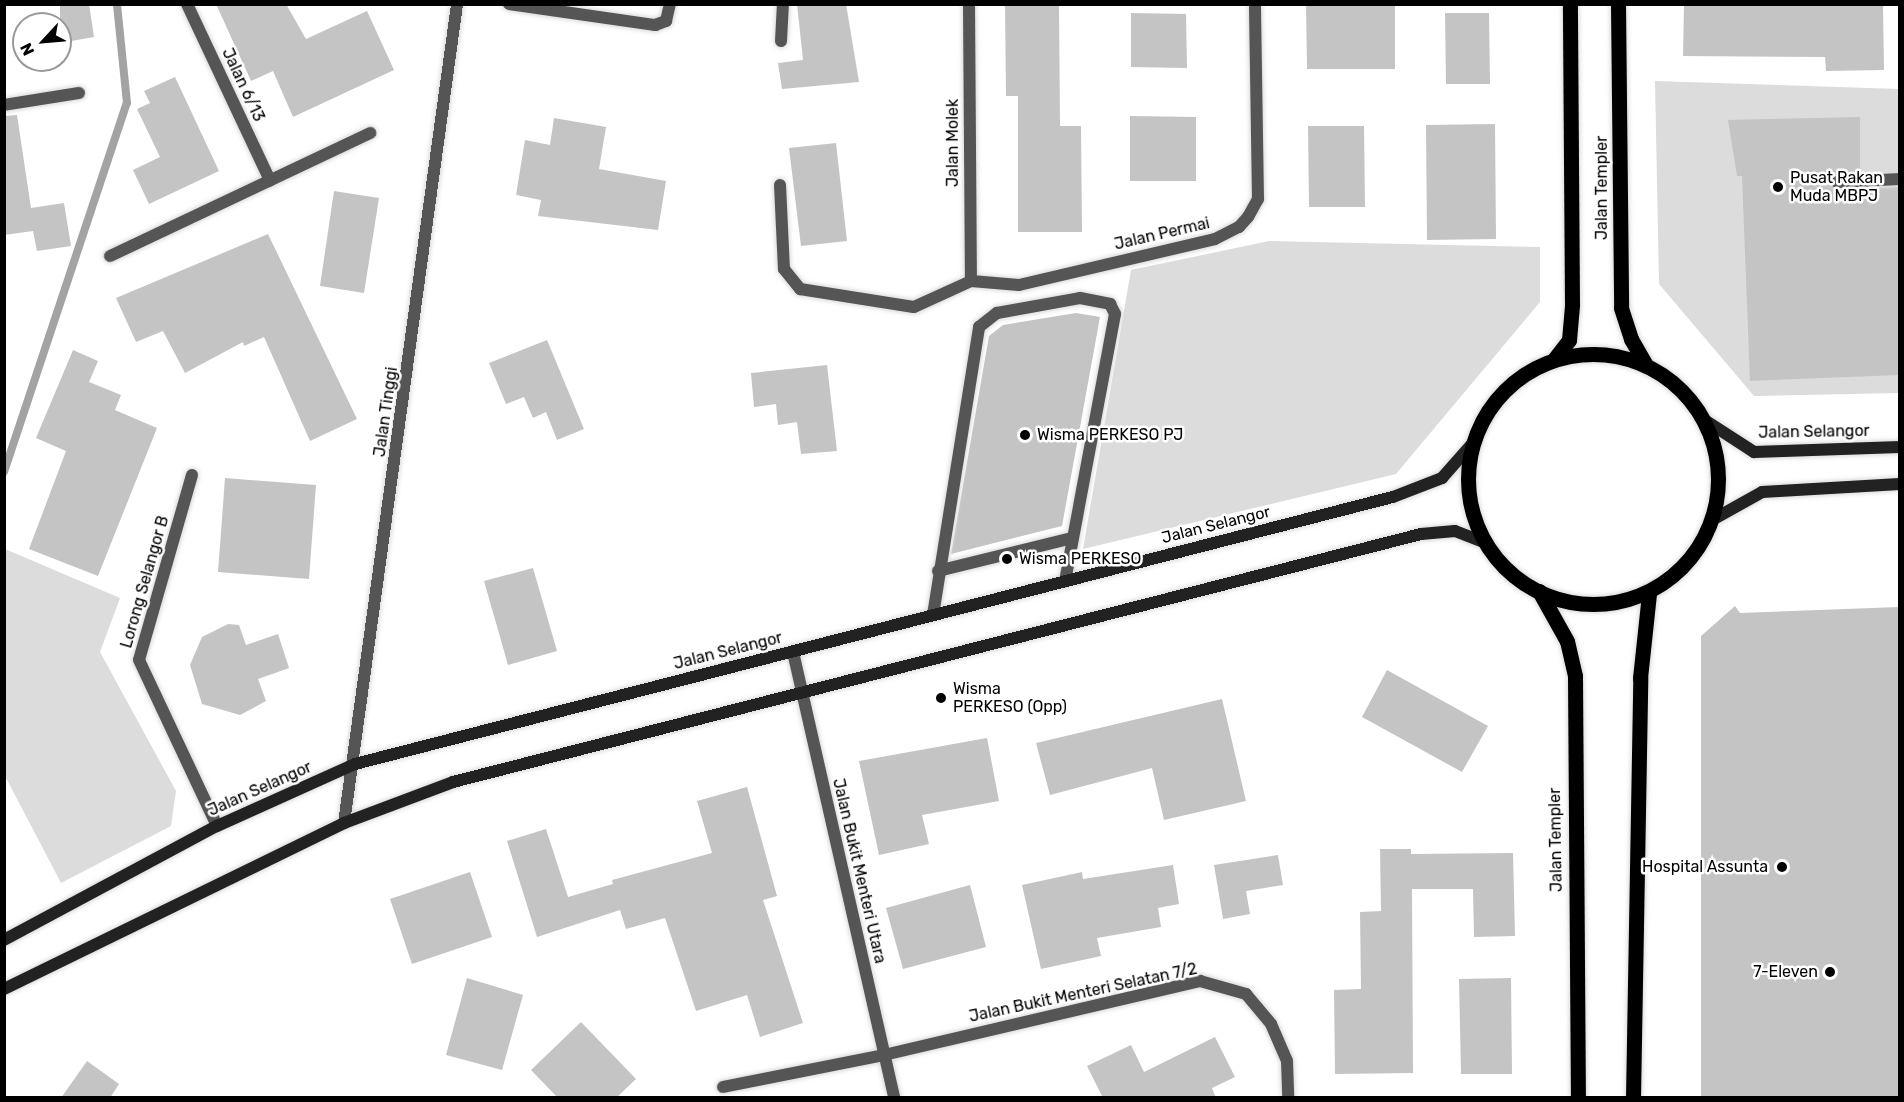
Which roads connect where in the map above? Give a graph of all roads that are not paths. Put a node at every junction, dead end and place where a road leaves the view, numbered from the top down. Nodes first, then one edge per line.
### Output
1 (187, 4) edge
2 (457, 4) edge
3 (509, 4) edge
4 (670, 4) edge
5 (783, 4) edge
6 (969, 4) edge
7 (1255, 4) edge
8 (1570, 4) edge
9 (1618, 4) edge
10 (522, 5) edge
11 (781, 40) dead end
12 (79, 93) dead end
13 (4, 105) edge
14 (369, 133) dead end
15 (1899, 179) edge
16 (270, 180) junction
17 (1837, 182) dead end
18 (780, 184) dead end
19 (110, 256) dead end
20 (971, 281) junction
21 (1555, 358) junction
22 (1646, 365) junction
23 (1703, 419) junction
24 (1473, 443) junction
25 (1899, 447) edge
26 (192, 475) dead end
27 (1899, 484) edge
28 (1712, 520) junction
29 (1072, 538) junction
30 (1486, 543) junction
31 (938, 571) junction
32 (1065, 581) junction
33 (1539, 591) junction
34 (1649, 594) junction
35 (933, 615) junction
36 (793, 652) junction
37 (801, 693) junction
38 (355, 765) junction
39 (344, 823) junction
40 (217, 826) junction
41 (4, 940) edge
42 (4, 989) edge
43 (884, 1054) junction
44 (723, 1087) dead end
45 (894, 1098) edge
46 (1288, 1098) edge
47 (1578, 1098) edge
48 (1633, 1098) edge

1 - 16 street, Jalan 6/13
2 - 38 street, Jalan Tinggi
3 - 10 street
4 - 10 street
5 - 11 street
6 - 20 street, Jalan Molek
7 - 20 street, Jalan Permai
8 - 21 main road, Jalan Templer
9 - 22 main road, Jalan Templer
12 - 13 street
14 - 16 street
15 - 17 street
16 - 19 street
18 - 20 street
21 - 22 main road
21 - 24 main road
22 - 23 main road
23 - 25 main road, Jalan Selangor
23 - 28 main road
24 - 30 main road
24 - 32 main road, Jalan Selangor
26 - 40 street, Lorong Selangor B
27 - 28 main road
28 - 34 main road
29 - 31 street
29 - 31 street
29 - 32 street
30 - 33 main road
30 - 37 main road
31 - 35 street
32 - 35 main road, Jalan Selangor
33 - 34 main road
33 - 47 main road, Jalan Templer
34 - 48 main road
35 - 36 main road, Jalan Selangor
36 - 37 street, Jalan Bukit Menteri Utara
36 - 38 main road, Jalan Selangor
37 - 39 main road
37 - 43 street, Jalan Bukit Menteri Utara
38 - 39 street, Jalan Tinggi
38 - 40 main road, Jalan Selangor
39 - 42 main road
40 - 41 main road, Jalan Selangor
43 - 44 street, Jalan Bukit Menteri Selatan 7/2
43 - 45 street, Jalan Bukit Menteri Utara
43 - 46 street, Jalan Bukit Menteri Selatan 7/2

